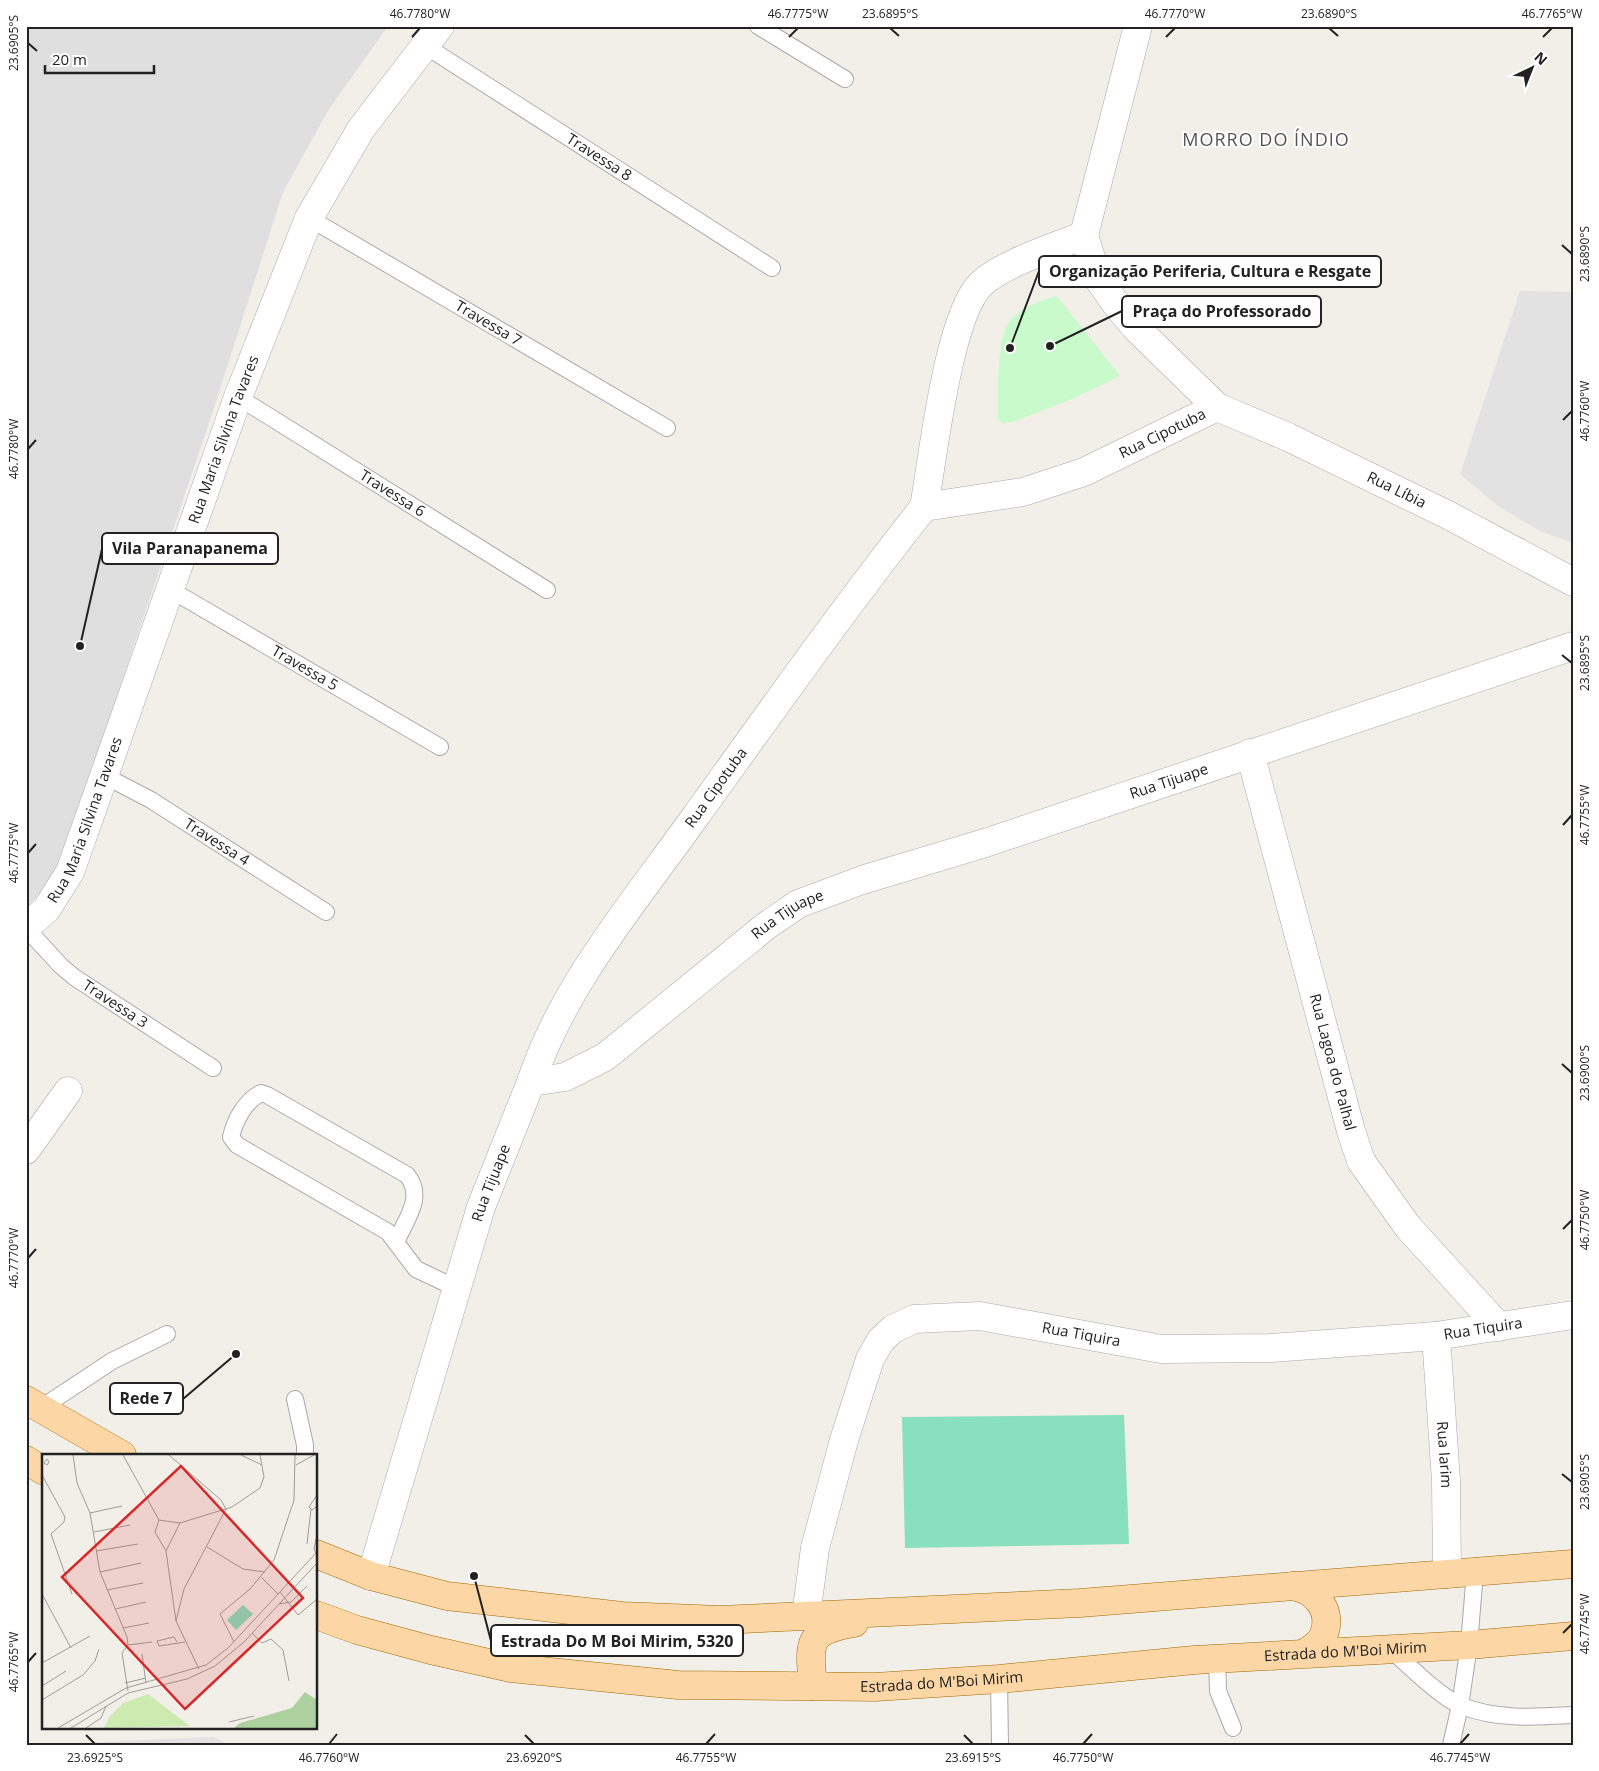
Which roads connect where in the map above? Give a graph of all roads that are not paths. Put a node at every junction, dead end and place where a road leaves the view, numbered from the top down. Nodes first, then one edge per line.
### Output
1 (758, 26) edge
2 (1138, 26) edge
3 (432, 36) edge
4 (845, 79) dead end
5 (308, 218) junction
6 (1084, 235) junction
7 (772, 268) dead end
8 (238, 396) junction
9 (1217, 407) junction
10 (667, 428) dead end
11 (924, 508) junction
12 (1573, 582) edge
13 (171, 590) junction
14 (547, 590) dead end
15 (1573, 646) edge
16 (440, 747) dead end
17 (1250, 753) junction
18 (105, 776) junction
19 (326, 912) dead end
20 (26, 927) edge
21 (213, 1068) dead end
22 (531, 1082) junction
23 (68, 1091) dead end
24 (26, 1150) edge
25 (396, 1242) junction
26 (456, 1288) junction
27 (1573, 1314) edge
28 (1499, 1327) junction
29 (167, 1334) dead end
30 (1436, 1336) junction
31 (296, 1399) dead end
32 (33, 1404) edge
33 (120, 1454) edge
34 (305, 1454) edge
35 (26, 1460) edge
36 (42, 1470) edge
37 (318, 1555) edge
38 (1573, 1564) edge
39 (1475, 1572) junction
40 (1446, 1574) junction
41 (372, 1576) junction
42 (1292, 1586) junction
43 (901, 1611) junction
44 (318, 1616) edge
45 (806, 1616) junction
46 (1573, 1636) edge
47 (1469, 1645) junction
48 (1388, 1648) junction
49 (1305, 1654) junction
50 (1217, 1659) junction
51 (1000, 1679) junction
52 (813, 1686) junction
53 (1460, 1706) junction
54 (1573, 1715) edge
55 (1233, 1728) dead end
56 (1000, 1745) edge
57 (1451, 1745) edge

1 - 4 lane
2 - 6 street
3 - 5 street, Rua Maria Silvina Tavares
3 - 7 lane, Travessa 8
5 - 8 street, Rua Maria Silvina Tavares
5 - 10 lane, Travessa 7
6 - 9 street, Rua Cipotuba
6 - 11 street, Rua Cipotuba
8 - 13 street, Rua Maria Silvina Tavares
8 - 14 lane, Travessa 6
9 - 11 street, Rua Cipotuba
9 - 12 street, Rua Líbia
11 - 22 street, Rua Cipotuba
13 - 16 lane, Travessa 5
13 - 18 street, Rua Maria Silvina Tavares
15 - 17 street, Rua Tijuape
17 - 22 street, Rua Tijuape
17 - 28 street, Rua Lagoa do Palhal
18 - 19 lane, Travessa 4
18 - 20 street, Rua Maria Silvina Tavares
20 - 21 lane, Travessa 3
22 - 26 street, Rua Tijuape
23 - 24 street
25 - 25 lane
25 - 26 lane
26 - 41 street, Rua Tijuape
27 - 28 street, Rua Tiquira
28 - 30 street, Rua Tiquira
29 - 32 lane
30 - 40 street, Rua Iarim
30 - 45 street, Rua Tiquira
31 - 34 lane
32 - 33 main road
35 - 36 main road
37 - 41 main road
38 - 39 main road
39 - 40 main road
39 - 47 lane
40 - 42 main road
41 - 45 main road
42 - 43 main road
42 - 49 main road
43 - 45 main road
43 - 52 main road
44 - 52 main road, Estrada do M'Boi Mirim
46 - 47 main road, Estrada do M'Boi Mirim
47 - 48 main road, Estrada do M'Boi Mirim
47 - 53 lane
48 - 49 main road, Estrada do M'Boi Mirim
48 - 53 lane
49 - 50 main road, Estrada do M'Boi Mirim
50 - 51 main road, Estrada do M'Boi Mirim
50 - 55 lane
51 - 52 main road, Estrada do M'Boi Mirim
51 - 56 lane
53 - 54 lane
53 - 57 lane

